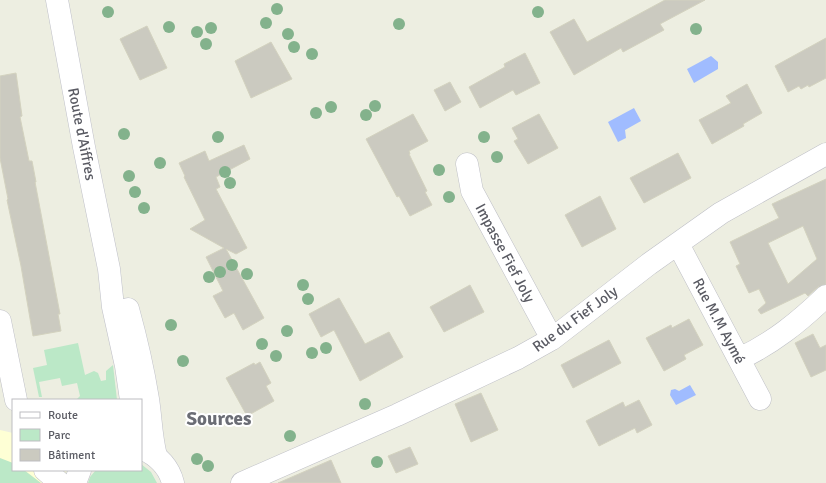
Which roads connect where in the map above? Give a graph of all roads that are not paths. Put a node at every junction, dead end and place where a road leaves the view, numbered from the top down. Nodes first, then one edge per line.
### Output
1 (58, 0) edge
2 (826, 154) edge
3 (467, 164) dead end
4 (678, 244) junction
5 (109, 269) junction
6 (826, 296) edge
7 (0, 320) edge
8 (552, 339) junction
9 (739, 359) junction
10 (760, 398) dead end
11 (16, 399) edge
12 (131, 399) edge
13 (149, 452) edge
14 (45, 471) edge
15 (80, 471) edge
16 (60, 483) edge
17 (75, 483) edge
18 (173, 483) edge
19 (242, 483) edge

1 - 5 street, Route d'Aiffres
2 - 4 street, Rue du Fief Joly
3 - 8 street, Impasse Fief Joly
4 - 8 street, Rue du Fief Joly
4 - 9 street, Rue M.M Aymé
5 - 12 street, Route d'Aiffres
5 - 13 street, Route d'Aiffres
6 - 9 street
7 - 11 street
8 - 19 street, Rue du Fief Joly
9 - 10 street, Rue M.M Aymé
13 - 18 street
14 - 16 street
15 - 17 street

